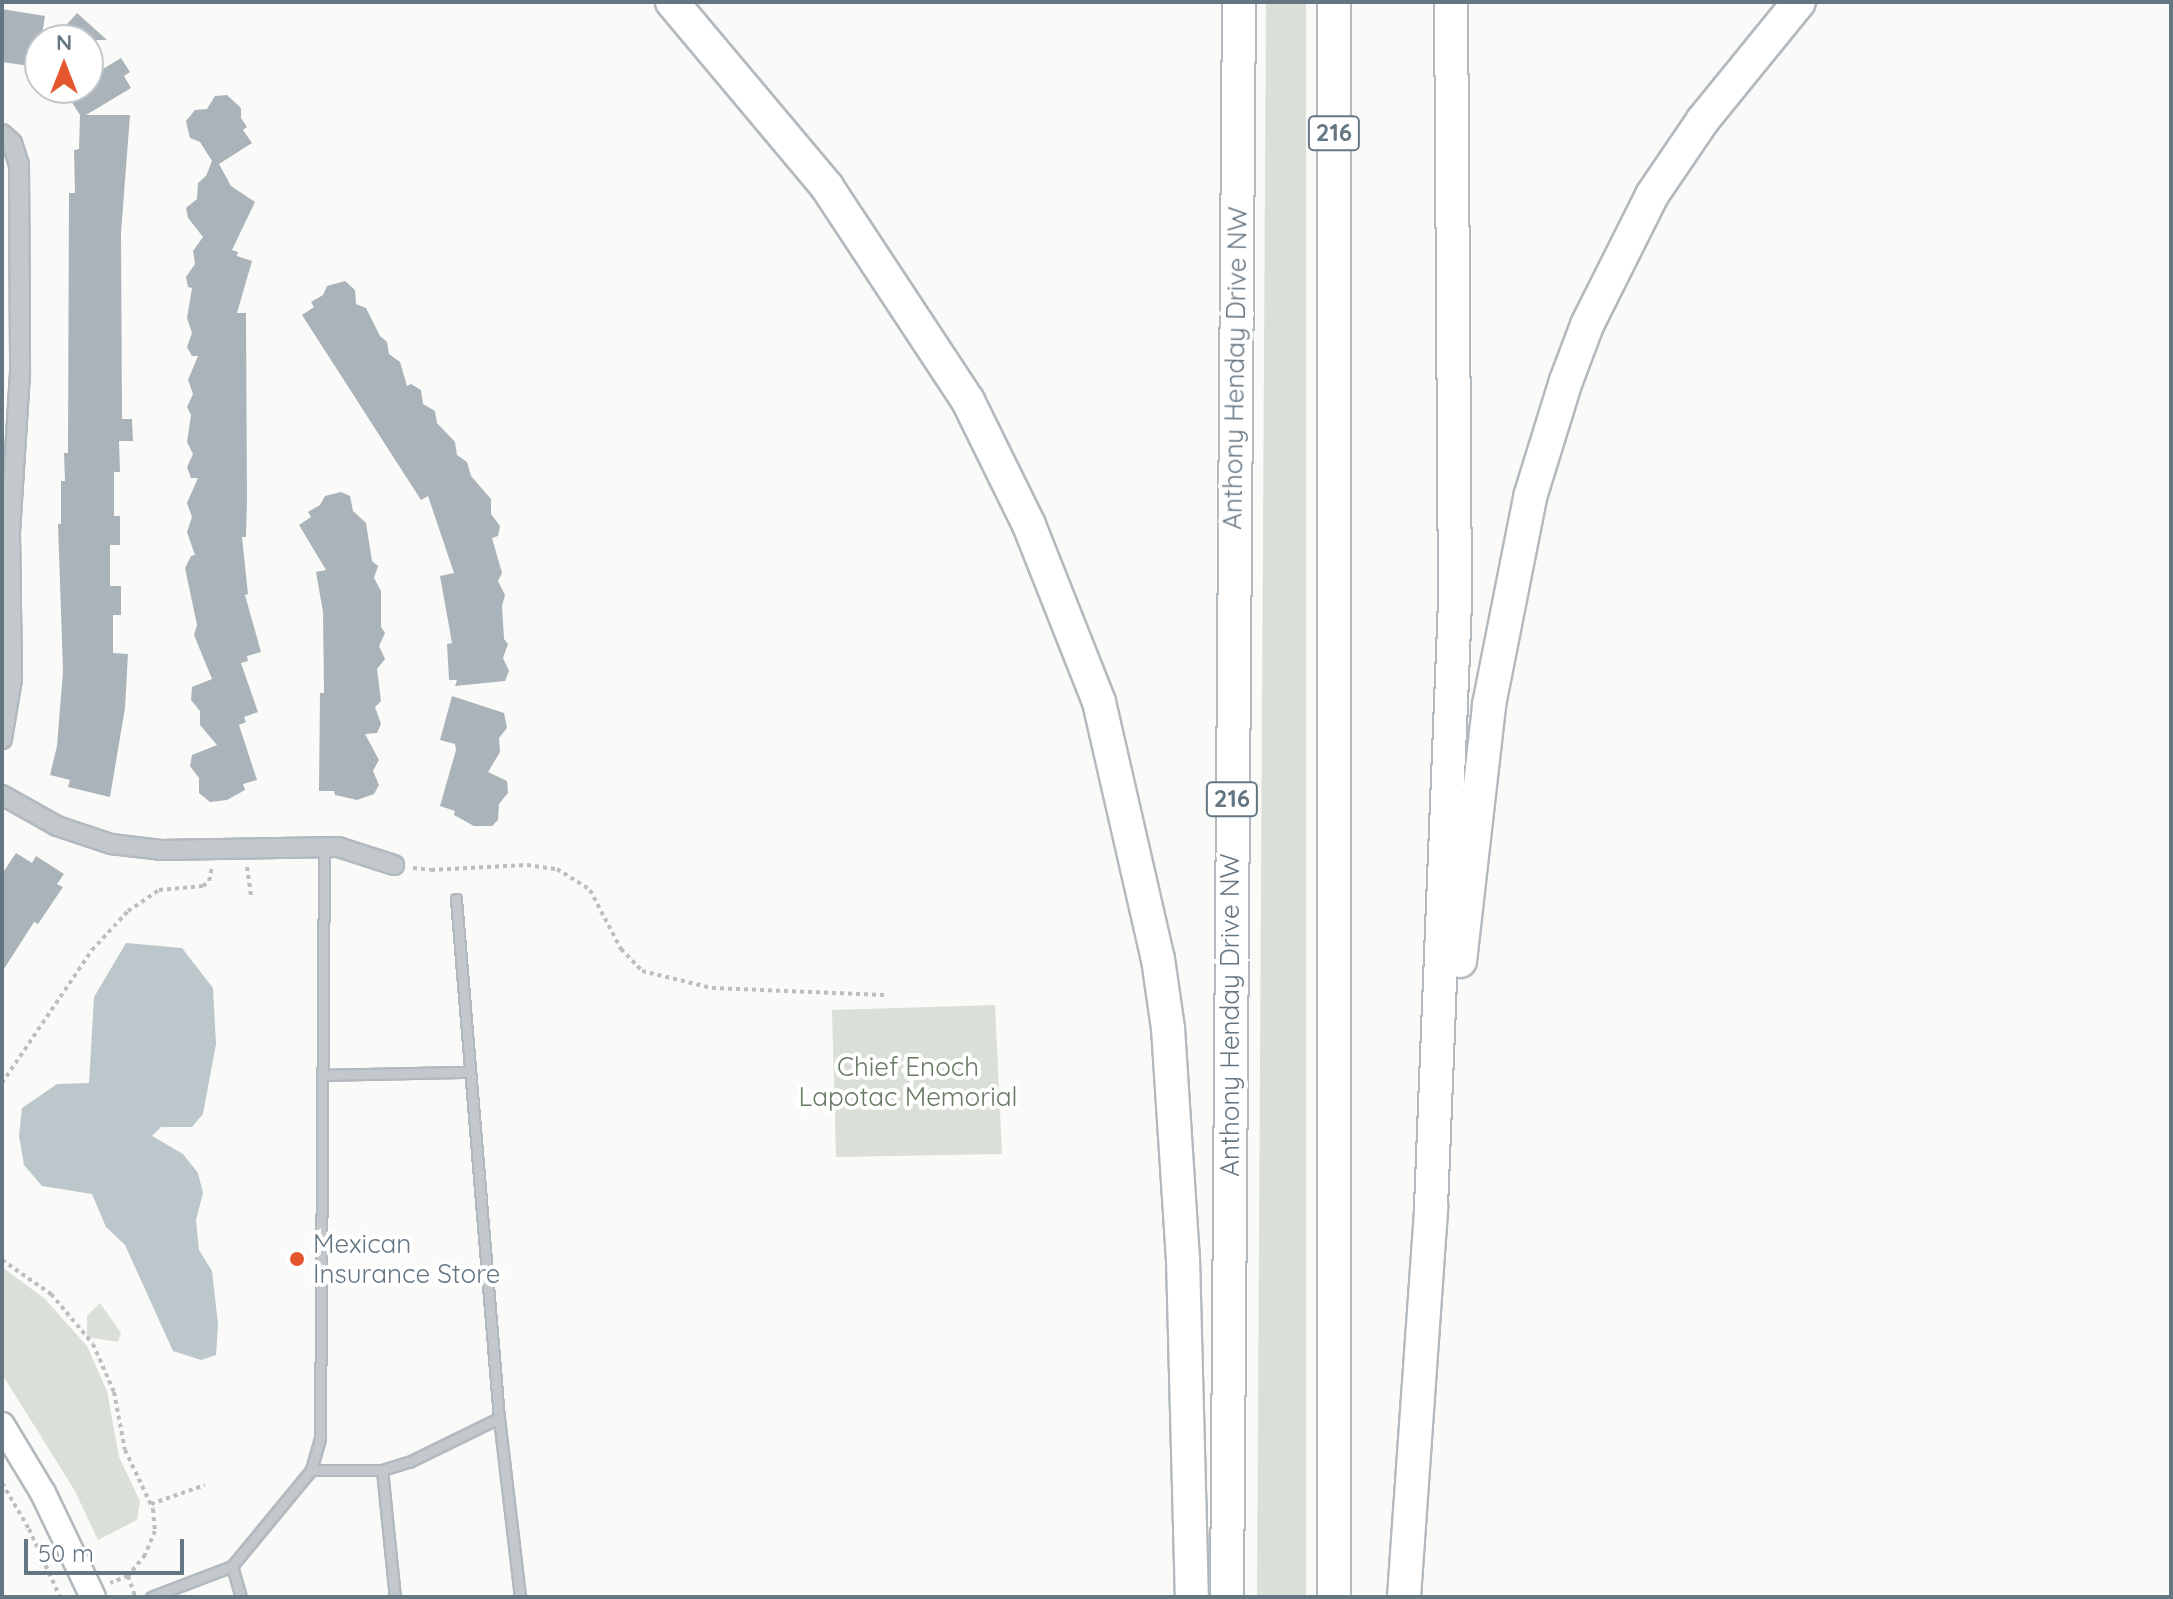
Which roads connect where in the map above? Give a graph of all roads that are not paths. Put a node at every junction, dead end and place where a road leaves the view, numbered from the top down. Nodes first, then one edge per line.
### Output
1 (672, 2) edge
2 (1239, 2) edge
3 (1334, 2) edge
4 (1451, 2) edge
5 (1799, 2) edge
6 (2, 134) edge
7 (2, 739) edge
8 (2, 795) edge
9 (324, 846) junction
10 (394, 865) road end
11 (456, 899) dead end
12 (468, 1072) junction
13 (323, 1075) junction
14 (1431, 1207) junction
15 (499, 1418) junction
16 (2, 1425) edge
17 (311, 1470) junction
18 (382, 1470) junction
19 (232, 1566) junction
20 (92, 1594) edge
21 (151, 1597) edge
22 (241, 1597) edge
23 (395, 1597) edge
24 (520, 1597) edge
25 (1192, 1597) edge
26 (1227, 1597) edge
27 (1334, 1597) edge
28 (1404, 1597) edge

1 - 25 highway
2 - 26 highway, Anthony Henday Drive NW / 216
3 - 27 highway, 216
4 - 14 highway
5 - 14 highway
6 - 7 street
8 - 9 street
9 - 10 street
9 - 13 lane
11 - 12 lane
12 - 13 lane
12 - 15 lane
13 - 17 lane
14 - 28 highway
15 - 18 lane
15 - 24 lane
16 - 20 main road
17 - 18 lane
17 - 19 lane
18 - 23 lane
19 - 21 lane
19 - 22 lane

